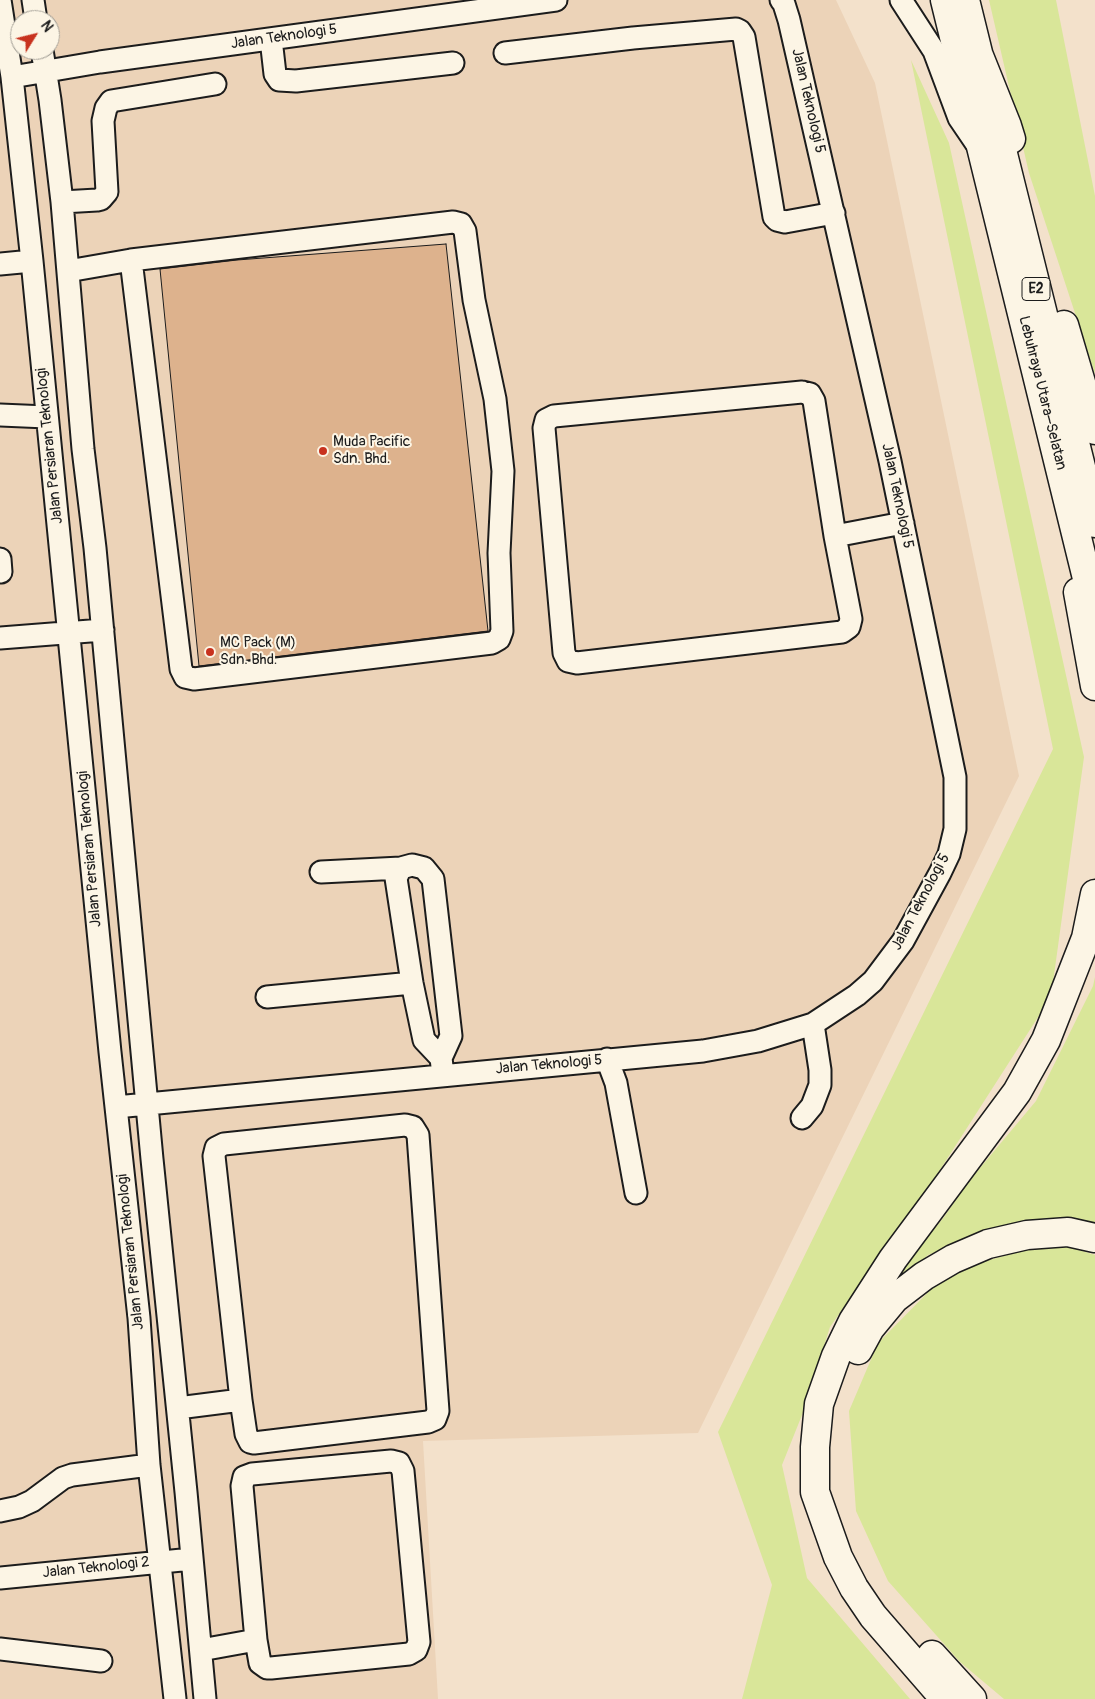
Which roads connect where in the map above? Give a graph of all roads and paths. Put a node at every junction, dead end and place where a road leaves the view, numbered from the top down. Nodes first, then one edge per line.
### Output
1 (0, 0) edge
2 (556, 0) edge
3 (781, 0) edge
4 (901, 0) edge
5 (945, 0) edge
6 (965, 0) edge
7 (272, 39) junction
8 (505, 53) dead end
9 (978, 54) junction
10 (60, 58) edge
11 (43, 60) edge
12 (453, 63) dead end
13 (12, 77) junction
14 (215, 84) dead end
15 (983, 154) junction
16 (62, 202) junction
17 (834, 213) junction
18 (131, 260) junction
19 (32, 261) junction
20 (0, 264) edge
21 (68, 270) junction
22 (0, 415) edge
23 (47, 417) junction
24 (1095, 430) edge
25 (1068, 500) junction
26 (903, 523) junction
27 (1095, 523) edge
28 (835, 536) junction
29 (1095, 612) edge
30 (103, 630) junction
31 (70, 632) junction
32 (0, 638) edge
33 (1095, 686) edge
34 (401, 868) junction
35 (321, 872) dead end
36 (1095, 894) edge
37 (412, 983) junction
38 (267, 997) dead end
39 (813, 1024) junction
40 (606, 1059) junction
41 (442, 1066) junction
42 (146, 1104) junction
43 (116, 1107) junction
44 (802, 1118) dead end
45 (636, 1193) dead end
46 (1095, 1238) edge
47 (241, 1400) junction
48 (178, 1408) junction
49 (150, 1465) junction
50 (0, 1511) edge
51 (192, 1559) junction
52 (161, 1561) junction
53 (0, 1578) edge
54 (256, 1640) junction
55 (0, 1649) edge
56 (201, 1650) junction
57 (101, 1661) dead end
58 (175, 1699) edge
59 (205, 1699) edge
60 (945, 1699) edge
61 (972, 1699) edge

1 - 13 street, Jalan Persiaran Teknologi
2 - 7 street, Jalan Teknologi 5
3 - 17 street, Jalan Teknologi 5
4 - 15 street
5 - 15 highway, Lebuhraya Utara–Selatan / E2
6 - 9 highway, Lebuhraya Utara–Selatan / E2
7 - 10 street, Jalan Teknologi 5
7 - 12 street
8 - 17 street
9 - 24 highway
9 - 27 highway, Lebuhraya Utara–Selatan / E2
11 - 13 street, Jalan Teknologi 5
11 - 16 street, Jalan Persiaran Teknologi
13 - 19 street, Jalan Persiaran Teknologi
14 - 16 street
15 - 25 highway, Lebuhraya Utara–Selatan / E2
16 - 21 street, Jalan Persiaran Teknologi
17 - 26 street, Jalan Teknologi 5
18 - 18 street
18 - 21 street
19 - 20 street
19 - 23 street, Jalan Persiaran Teknologi
21 - 30 street, Jalan Persiaran Teknologi
22 - 23 street
23 - 31 street, Jalan Persiaran Teknologi
25 - 29 highway, Lebuhraya Utara–Selatan / E2
25 - 33 highway
26 - 28 street
26 - 39 street, Jalan Teknologi 5
28 - 28 street
30 - 31 street
30 - 42 street, Jalan Persiaran Teknologi
31 - 32 street
31 - 43 street, Jalan Persiaran Teknologi
34 - 35 street
34 - 37 street
34 - 41 street
36 - 60 highway
37 - 38 street
37 - 41 street
39 - 40 street, Jalan Teknologi 5
39 - 44 street
40 - 41 street, Jalan Teknologi 5
40 - 45 street
41 - 42 street, Jalan Teknologi 5
42 - 43 street, Jalan Teknologi 5
42 - 48 street, Jalan Persiaran Teknologi
43 - 49 street, Jalan Persiaran Teknologi
46 - 61 highway
47 - 47 street
47 - 48 street
48 - 51 street, Jalan Persiaran Teknologi
49 - 50 street
49 - 52 street, Jalan Persiaran Teknologi
51 - 52 street, Jalan Teknologi 2
51 - 56 street, Jalan Persiaran Teknologi
52 - 53 street, Jalan Teknologi 2
52 - 58 street, Jalan Persiaran Teknologi
54 - 54 street
54 - 56 street
55 - 57 street
56 - 59 street, Jalan Persiaran Teknologi

